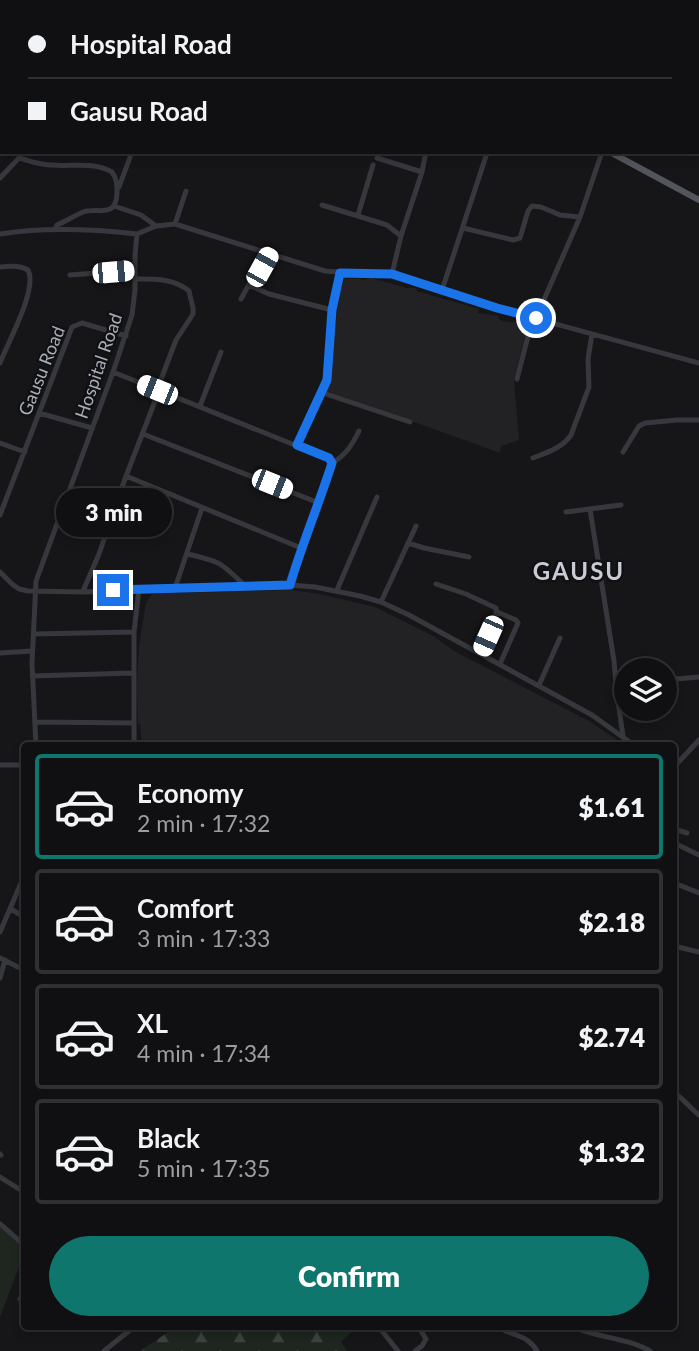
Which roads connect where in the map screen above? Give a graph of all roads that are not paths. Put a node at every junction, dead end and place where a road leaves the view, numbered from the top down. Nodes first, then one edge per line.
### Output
1 (131, 154) edge
2 (426, 154) edge
3 (601, 154) edge
4 (614, 154) edge
5 (486, 156) dead end
6 (377, 158) dead end
7 (373, 165) dead end
8 (422, 172) junction
9 (0, 178) edge
10 (117, 190) junction
11 (186, 191) dead end
12 (699, 200) edge
13 (322, 205) dead end
14 (114, 206) junction
15 (358, 215) junction
16 (580, 217) junction
17 (176, 224) junction
18 (156, 226) junction
19 (463, 228) junction
20 (55, 230) junction
21 (0, 234) edge
22 (137, 234) junction
23 (401, 236) junction
24 (270, 254) junction
25 (0, 267) edge
26 (135, 270) junction
27 (340, 273) junction
28 (392, 274) junction
29 (70, 275) dead end
30 (135, 279) junction
31 (249, 285) junction
32 (442, 290) junction
33 (241, 299) dead end
34 (332, 310) junction
35 (535, 317) junction
36 (592, 334) junction
37 (126, 336) junction
38 (2, 349) edge
39 (221, 352) dead end
40 (0, 363) edge
41 (699, 363) edge
42 (113, 372) junction
43 (517, 379) dead end
44 (158, 390) junction
45 (323, 393) junction
46 (200, 406) junction
47 (39, 413) junction
48 (699, 420) edge
49 (410, 422) dead end
50 (92, 428) junction
51 (359, 431) dead end
52 (143, 435) junction
53 (0, 443) edge
54 (297, 445) junction
55 (25, 452) junction
56 (623, 452) dead end
57 (533, 458) dead end
58 (332, 463) junction
59 (126, 477) junction
60 (68, 495) junction
61 (377, 497) dead end
62 (319, 503) junction
63 (621, 505) dead end
64 (202, 508) junction
65 (590, 509) junction
66 (566, 512) dead end
67 (113, 513) junction
68 (0, 516) edge
69 (416, 526) dead end
70 (408, 543) junction
71 (301, 548) junction
72 (187, 554) junction
73 (469, 557) dead end
74 (0, 572) edge
75 (436, 584) dead end
76 (290, 585) junction
77 (245, 586) junction
78 (175, 588) junction
79 (139, 589) junction
80 (337, 590) junction
81 (35, 591) junction
82 (83, 592) junction
83 (381, 603) junction
84 (497, 612) junction
85 (134, 632) junction
86 (34, 634) junction
87 (560, 638) dead end
88 (32, 651) junction
89 (0, 653) edge
90 (480, 653) junction
91 (614, 661) edge
92 (500, 664) junction
93 (133, 673) junction
94 (32, 676) junction
95 (699, 677) edge
96 (677, 679) edge
97 (539, 685) junction
98 (621, 721) edge
99 (36, 722) junction
100 (133, 723) junction
101 (623, 736) junction
102 (699, 740) edge
103 (36, 742) edge
104 (134, 742) edge
105 (630, 742) edge
106 (677, 764) edge
107 (0, 765) edge
108 (21, 765) edge
109 (677, 830) edge
110 (687, 833) dead end
111 (677, 845) edge
112 (699, 855) edge
113 (21, 884) edge
114 (677, 884) edge
115 (699, 893) edge
116 (11, 909) junction
117 (21, 915) edge
118 (0, 932) edge
119 (677, 947) edge
120 (699, 952) edge
121 (3, 959) edge
122 (21, 968) edge
123 (0, 978) edge
124 (677, 1095) edge
125 (699, 1115) edge
126 (0, 1177) edge
127 (21, 1190) edge
128 (0, 1224) edge
129 (21, 1242) edge
130 (130, 1330) edge
131 (381, 1330) edge
132 (420, 1330) edge
133 (503, 1330) edge
134 (582, 1330) edge
135 (104, 1351) edge
136 (398, 1351) edge
137 (415, 1351) edge
138 (537, 1351) edge
139 (650, 1351) edge

1 - 10 street
2 - 8 street
3 - 16 street
4 - 12 main road
5 - 19 street
6 - 8 street
7 - 15 street
8 - 23 street
9 - 10 street
10 - 14 street
11 - 17 street
13 - 15 street
14 - 18 street
14 - 20 street
15 - 23 street
16 - 19 street
16 - 35 street
17 - 18 street
17 - 24 street
18 - 22 street
19 - 32 street
20 - 21 street
20 - 22 street
22 - 26 street, Hospital Road
23 - 28 street
24 - 27 street
24 - 31 street
25 - 38 street
26 - 29 street
26 - 30 street, Hospital Road
27 - 28 street
27 - 34 street
28 - 32 street
30 - 37 street, Hospital Road
30 - 44 street
31 - 33 street
31 - 34 street
32 - 35 street
34 - 45 street
35 - 36 street
35 - 43 street
36 - 41 street
36 - 57 street
37 - 42 street, Hospital Road
37 - 47 street, Gausu Road
38 - 40 street
39 - 46 street
42 - 44 street
42 - 50 street, Hospital Road
44 - 46 street
44 - 52 street
45 - 49 street
45 - 54 street
46 - 54 street
47 - 50 street
47 - 55 street, Gausu Road
48 - 56 street
50 - 60 street, Hospital Road
51 - 58 street
52 - 59 street
52 - 62 street
53 - 55 street
54 - 58 street
55 - 68 street, Gausu Road
58 - 62 street
59 - 64 street
59 - 67 street
60 - 67 street
60 - 81 street, Hospital Road
61 - 80 street
62 - 71 street
63 - 65 street
64 - 71 street
64 - 72 street
65 - 66 street
65 - 91 street
67 - 82 street
69 - 70 street
70 - 73 street
70 - 83 street
71 - 76 street
72 - 77 street
72 - 78 street
74 - 81 street
75 - 84 street
76 - 77 street
76 - 80 street
77 - 78 street
78 - 79 street
79 - 82 street
79 - 85 street
80 - 83 street
81 - 82 street
81 - 86 street, Hospital Road
83 - 90 street
84 - 90 street
84 - 92 street
85 - 86 street
85 - 93 street
86 - 88 street, Hospital Road
87 - 97 street
88 - 89 street
88 - 94 street, Hospital Road
90 - 92 street
92 - 97 street
93 - 94 street
93 - 100 street
94 - 99 street, Hospital Road
95 - 96 street
97 - 101 street
98 - 101 street
99 - 100 street
99 - 103 street, Hospital Road
100 - 104 street
101 - 105 street
102 - 106 street
107 - 108 street
109 - 110 street
111 - 112 street
113 - 116 street
114 - 115 street
116 - 117 street
116 - 118 street
119 - 120 street
121 - 122 street
121 - 123 street
124 - 125 street
126 - 127 street
128 - 129 street
130 - 135 street
131 - 136 street
132 - 137 street
133 - 138 street
134 - 139 street

